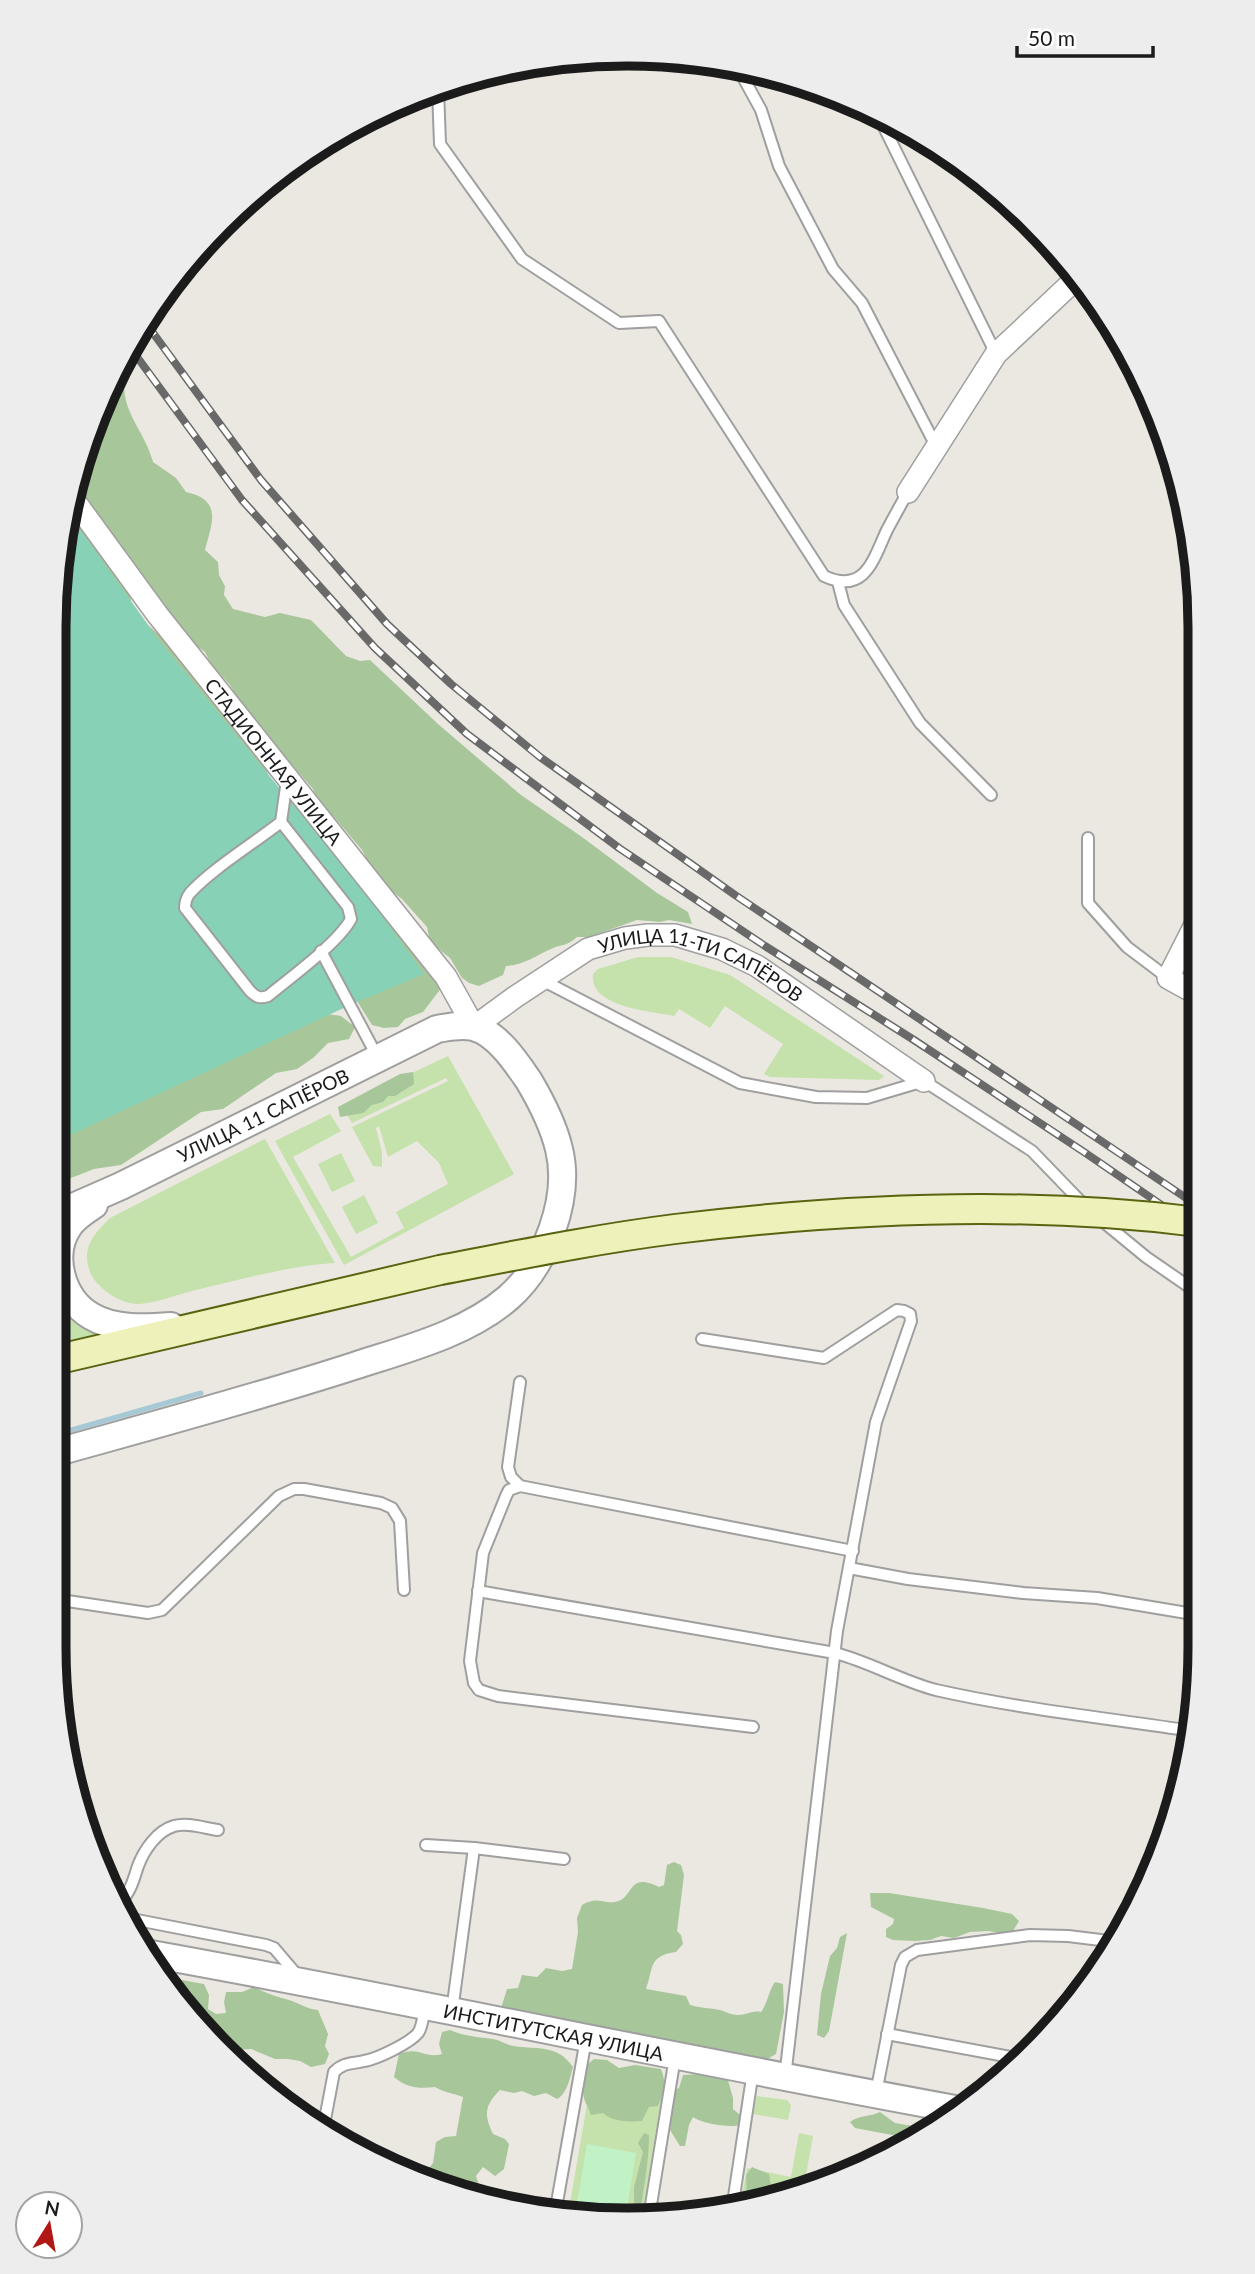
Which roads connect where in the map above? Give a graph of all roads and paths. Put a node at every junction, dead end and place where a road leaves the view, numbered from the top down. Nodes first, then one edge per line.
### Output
1 (744, 79) edge
2 (438, 99) edge
3 (885, 129) edge
4 (1071, 284) edge
5 (996, 355) junction
6 (936, 446) junction
7 (908, 492) joint
8 (80, 508) edge
9 (838, 582) junction
10 (287, 776) junction
11 (991, 795) dead end
12 (281, 822) junction
13 (1088, 838) dead end
14 (1188, 939) edge
15 (321, 951) junction
16 (1168, 978) junction
17 (540, 979) junction
18 (1188, 989) edge
19 (474, 1027) junction
20 (378, 1058) junction
21 (924, 1081) junction
22 (121, 1185) junction
23 (66, 1209) edge
24 (1188, 1221) edge
25 (66, 1233) edge
26 (1188, 1286) edge
27 (66, 1289) edge
28 (208, 1324) junction
29 (702, 1339) dead end
30 (66, 1357) edge
31 (520, 1382) dead end
32 (66, 1450) edge
33 (520, 1486) junction
34 (853, 1551) junction
35 (849, 1569) junction
36 (404, 1590) dead end
37 (478, 1591) junction
38 (66, 1600) edge
39 (1188, 1613) edge
40 (835, 1653) junction
41 (753, 1727) dead end
42 (1182, 1730) edge
43 (218, 1830) dead end
44 (426, 1845) dead end
45 (474, 1848) junction
46 (564, 1859) dead end
47 (125, 1896) edge
48 (138, 1920) edge
49 (1105, 1940) edge
50 (160, 1956) edge
51 (303, 1982) junction
52 (425, 2007) junction
53 (452, 2011) junction
54 (887, 2034) junction
55 (586, 2039) junction
56 (675, 2057) junction
57 (1009, 2057) edge
58 (753, 2071) junction
59 (785, 2077) junction
60 (876, 2095) junction
61 (947, 2108) edge
62 (325, 2119) edge
63 (734, 2198) edge
64 (557, 2203) edge
65 (651, 2207) edge

1 - 6 lane
2 - 9 lane
3 - 5 lane
4 - 5 street
5 - 6 street
6 - 7 street
7 - 9 lane
8 - 10 street, СТАДИОННАЯ УЛИЦА
9 - 11 lane
10 - 12 lane
10 - 19 street, СТАДИОННАЯ УЛИЦА
12 - 15 lane
12 - 15 lane
13 - 16 lane
14 - 16 street
15 - 20 lane
16 - 18 street
17 - 19 street, УЛИЦА 11-ТИ САПЁРОВ
17 - 21 lane
17 - 21 street, УЛИЦА 11-ТИ САПЁРОВ
19 - 20 street, УЛИЦА 11 САПЁРОВ
19 - 32 street
20 - 22 street, УЛИЦА 11 САПЁРОВ
21 - 26 lane
22 - 23 street, УЛИЦА 11 САПЁРОВ
22 - 25 street
24 - 28 main road, bridge
27 - 28 street
28 - 30 main road
29 - 34 lane
31 - 33 lane
33 - 34 lane
33 - 37 lane
34 - 35 lane
35 - 39 lane
35 - 40 lane
36 - 38 lane
37 - 40 lane
37 - 41 lane
40 - 42 lane
40 - 59 lane
43 - 47 lane
44 - 45 lane
45 - 46 lane
45 - 53 lane
48 - 51 lane
49 - 54 lane
50 - 51 street, ИНСТИТУТСКАЯ УЛИЦА
51 - 52 street, ИНСТИТУТСКАЯ УЛИЦА
52 - 53 street, ИНСТИТУТСКАЯ УЛИЦА
52 - 62 lane
53 - 55 street, ИНСТИТУТСКАЯ УЛИЦА
54 - 57 lane
54 - 60 lane
55 - 56 street, ИНСТИТУТСКАЯ УЛИЦА
55 - 64 lane
56 - 58 street, ИНСТИТУТСКАЯ УЛИЦА
56 - 65 lane
58 - 59 street, ИНСТИТУТСКАЯ УЛИЦА
58 - 63 lane
59 - 60 street, ИНСТИТУТСКАЯ УЛИЦА
60 - 61 street, ИНСТИТУТСКАЯ УЛИЦА

